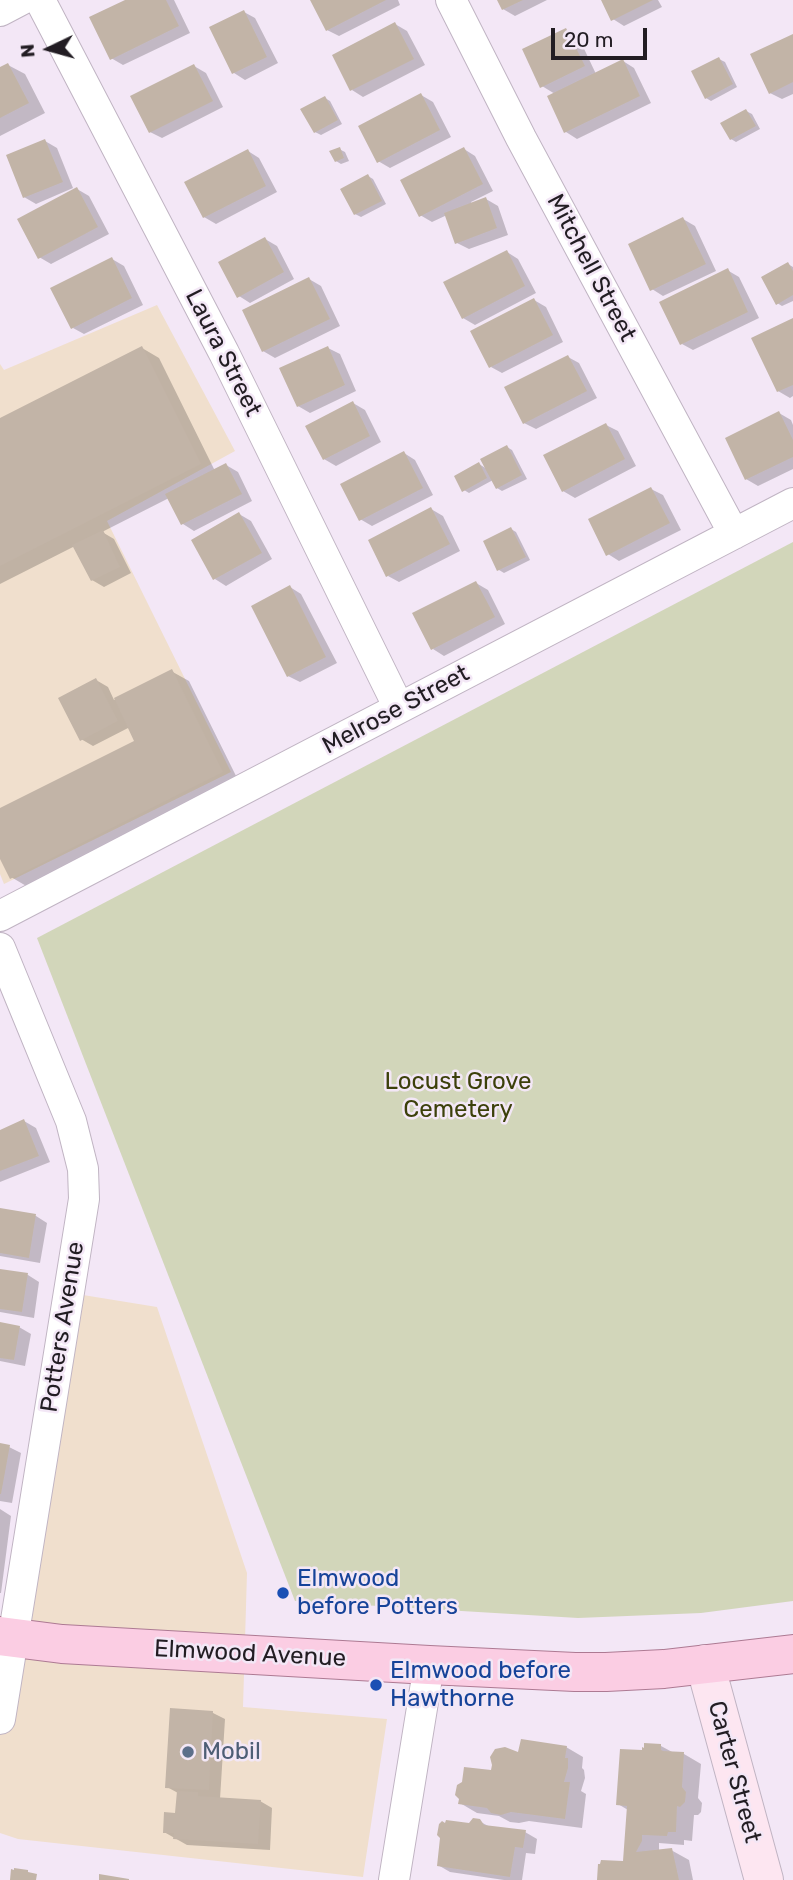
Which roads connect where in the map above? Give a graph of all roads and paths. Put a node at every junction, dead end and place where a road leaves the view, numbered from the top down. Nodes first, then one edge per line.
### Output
1 (21, 0) edge
2 (40, 0) edge
3 (451, 0) edge
4 (0, 11) edge
5 (793, 503) edge
6 (734, 534) junction
7 (399, 708) junction
8 (0, 916) edge
9 (0, 948) edge
10 (7, 1637) edge
11 (793, 1654) edge
12 (705, 1664) junction
13 (429, 1665) junction
14 (0, 1719) edge
15 (394, 1880) edge
16 (764, 1880) edge

1 - 4 street
2 - 7 street, Laura Street
3 - 6 street, Mitchell Street
5 - 6 street, Melrose Street
6 - 7 street, Melrose Street
7 - 8 street, Melrose Street
9 - 10 street, Potters Avenue
10 - 13 main road, Elmwood Avenue
10 - 14 street, Potters Avenue
11 - 12 main road, Elmwood Avenue
12 - 13 main road, Elmwood Avenue
12 - 16 main road, Carter Street
13 - 15 street

